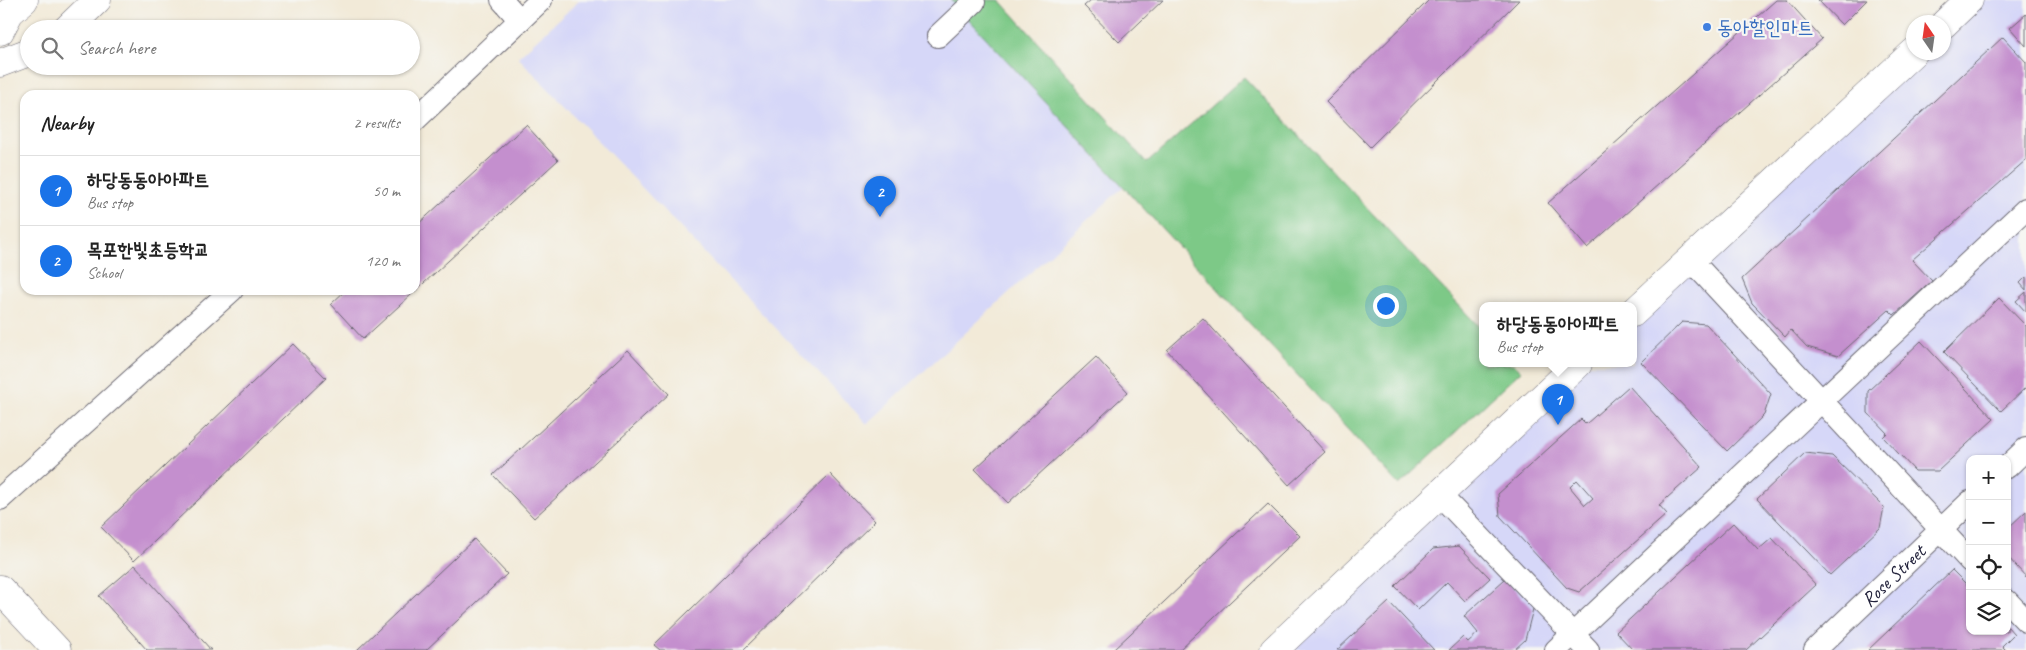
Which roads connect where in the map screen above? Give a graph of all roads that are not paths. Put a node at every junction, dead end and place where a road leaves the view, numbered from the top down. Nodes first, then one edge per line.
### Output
1 (24, 0) edge
2 (97, 0) edge
3 (502, 0) edge
4 (541, 0) edge
5 (972, 0) edge
6 (1969, 0) edge
7 (1951, 17) edge
8 (76, 20) edge
9 (520, 20) junction
10 (0, 31) edge
11 (938, 36) dead end
12 (20, 55) edge
13 (1906, 59) edge
14 (0, 63) edge
15 (420, 115) edge
16 (2026, 209) edge
17 (1690, 260) junction
18 (226, 295) edge
19 (1637, 309) edge
20 (1575, 367) edge
21 (1822, 401) junction
22 (2026, 449) edge
23 (2011, 463) edge
24 (1439, 494) junction
25 (0, 499) edge
26 (1966, 506) edge
27 (1941, 530) junction
28 (1966, 557) edge
29 (0, 590) edge
30 (2011, 605) edge
31 (2026, 621) edge
32 (1581, 642) edge
33 (56, 650) edge
34 (1274, 650) edge
35 (1556, 650) edge
36 (1815, 650) edge

1 - 10 street
2 - 8 street
3 - 9 street
4 - 9 street
5 - 11 street
6 - 7 street
9 - 15 street
12 - 14 street
13 - 17 street
16 - 21 street
17 - 19 street
17 - 21 street
18 - 25 street
20 - 24 street
21 - 27 street
21 - 32 street
22 - 23 street
24 - 32 street
24 - 34 street
26 - 27 street, Rose Street
27 - 28 street
27 - 36 street, Rose Street
29 - 33 street
30 - 31 street
32 - 35 street

